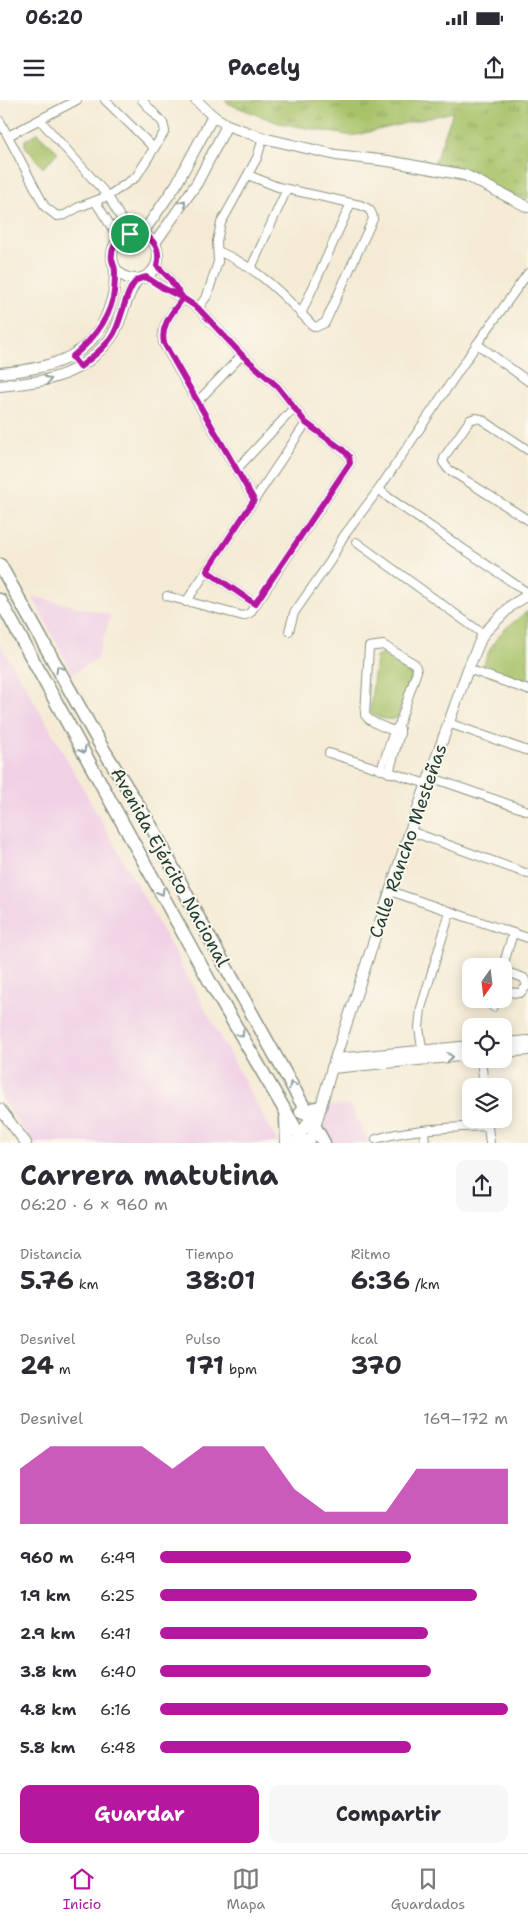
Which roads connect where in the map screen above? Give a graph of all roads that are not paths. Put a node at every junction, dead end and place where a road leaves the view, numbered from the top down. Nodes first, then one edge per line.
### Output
1 (77, 100) edge
2 (105, 100) edge
3 (142, 100) edge
4 (196, 100) edge
5 (213, 116) junction
6 (40, 120) junction
7 (0, 121) edge
8 (227, 125) junction
9 (8, 136) junction
10 (263, 138) junction
11 (154, 148) junction
12 (248, 175) junction
13 (287, 189) junction
14 (108, 196) junction
15 (95, 201) junction
16 (351, 202) junction
17 (528, 207) edge
18 (130, 234) junction
19 (142, 234) junction
20 (119, 239) junction
21 (155, 243) junction
22 (218, 251) junction
23 (157, 266) junction
24 (115, 268) junction
25 (251, 268) junction
26 (528, 273) edge
27 (142, 278) junction
28 (183, 298) junction
29 (198, 308) junction
30 (301, 314) junction
31 (477, 344) junction
32 (242, 355) junction
33 (72, 357) junction
34 (80, 367) junction
35 (0, 373) edge
36 (528, 381) edge
37 (0, 386) edge
38 (197, 402) junction
39 (294, 408) junction
40 (306, 423) junction
41 (528, 450) edge
42 (236, 470) junction
43 (379, 488) junction
44 (254, 500) junction
45 (528, 520) edge
46 (356, 542) dead end
47 (0, 565) edge
48 (207, 571) junction
49 (528, 594) edge
50 (167, 596) dead end
51 (0, 600) edge
52 (186, 602) junction
53 (255, 604) junction
54 (289, 631) dead end
55 (483, 634) junction
56 (468, 669) junction
57 (42, 675) junction
58 (528, 690) edge
59 (78, 703) junction
60 (67, 723) junction
61 (448, 723) junction
62 (398, 730) junction
63 (100, 744) junction
64 (528, 751) edge
65 (330, 753) dead end
66 (381, 770) junction
67 (389, 773) junction
68 (428, 780) junction
69 (528, 811) edge
70 (410, 831) junction
71 (528, 874) edge
72 (390, 891) junction
73 (450, 912) junction
74 (513, 933) junction
75 (528, 938) edge
76 (505, 958) edge
77 (512, 974) edge
78 (512, 992) edge
79 (528, 1041) edge
80 (512, 1042) edge
81 (462, 1048) edge
82 (528, 1050) edge
83 (512, 1051) edge
84 (423, 1055) junction
85 (462, 1055) edge
86 (334, 1063) junction
87 (264, 1072) junction
88 (320, 1107) junction
89 (0, 1108) edge
90 (285, 1110) junction
91 (311, 1119) junction
92 (462, 1125) edge
93 (489, 1128) edge
94 (424, 1130) junction
95 (376, 1139) dead end
96 (301, 1141) edge
97 (26, 1143) edge
98 (287, 1143) edge
99 (324, 1143) edge
100 (425, 1143) edge
101 (490, 1143) edge

1 - 6 street
2 - 11 street
3 - 11 street
4 - 5 street
5 - 8 street
5 - 19 street
6 - 9 street
6 - 14 street
7 - 9 street
8 - 10 street
21 -> 8 street
9 - 15 street
10 - 12 street
10 - 17 street
11 - 14 street
12 - 13 street
12 - 22 street
13 - 16 street
13 - 25 street
14 - 15 street
14 - 18 street
15 - 20 street
16 - 30 street
16 - 30 street
18 - 19 street
18 - 20 street
19 - 21 street
20 - 24 street
21 - 23 street
22 - 25 street
22 - 29 street
23 - 27 street
23 - 28 street
24 - 27 street
24 - 33 street
25 - 30 street
26 - 31 street
27 - 28 street
27 - 34 street
28 - 29 street
28 - 38 street
29 - 32 street
31 - 36 street
31 - 43 street
32 - 38 street
32 - 39 street
33 - 34 street
33 - 35 street
37 -> 34 street
38 - 42 street
39 - 40 street
39 - 42 street
40 - 44 street
40 - 53 street
41 - 45 street
42 - 44 street
43 - 49 street
43 - 54 street
44 - 48 street
46 - 55 street
59 -> 47 main road, Avenida Ejército Nacional
48 - 52 street
48 - 53 street
49 - 55 street, Calle Rancho Mesteñas
50 - 52 street
51 - 57 main road, Avenida Ejército Nacional
52 - 53 street
55 - 56 street, Calle Rancho Mesteñas
56 - 58 street
56 - 61 street, Calle Rancho Mesteñas
57 - 59 main road
57 - 60 main road, Avenida Ejército Nacional
59 - 63 main road, Avenida Ejército Nacional
60 - 63 main road
60 -> 87 main road, Avenida Ejército Nacional
61 - 64 street
61 - 68 street, Calle Rancho Mesteñas
62 - 62 street
62 - 66 street
62 - 67 street
91 -> 63 main road, Avenida Ejército Nacional
65 - 66 street
66 - 67 street
67 - 68 street
68 - 69 street
68 - 70 street, Calle Rancho Mesteñas
70 - 71 street
70 - 72 street, Calle Rancho Mesteñas
72 - 73 street
72 - 86 street, Calle Rancho Mesteñas
73 - 74 street
73 - 84 street
74 - 75 street
74 - 76 street
77 - 78 street
79 - 80 street
81 - 84 street
82 - 83 street
84 -> 85 street
84 - 86 street
86 - 88 street, Calle Rancho Mesteñas
87 - 90 main road, Avenida Ejército Nacional
87 - 91 main road
88 - 91 main road
88 - 91 street, Calle Rancho Mesteñas
89 - 97 street
90 - 96 main road, Avenida Ejército Nacional
90 - 98 main road
91 - 96 street, Calle Rancho Mesteñas
91 - 99 main road, Avenida Ejército Nacional
92 - 94 street
93 - 101 street
94 - 95 street
94 - 100 street

